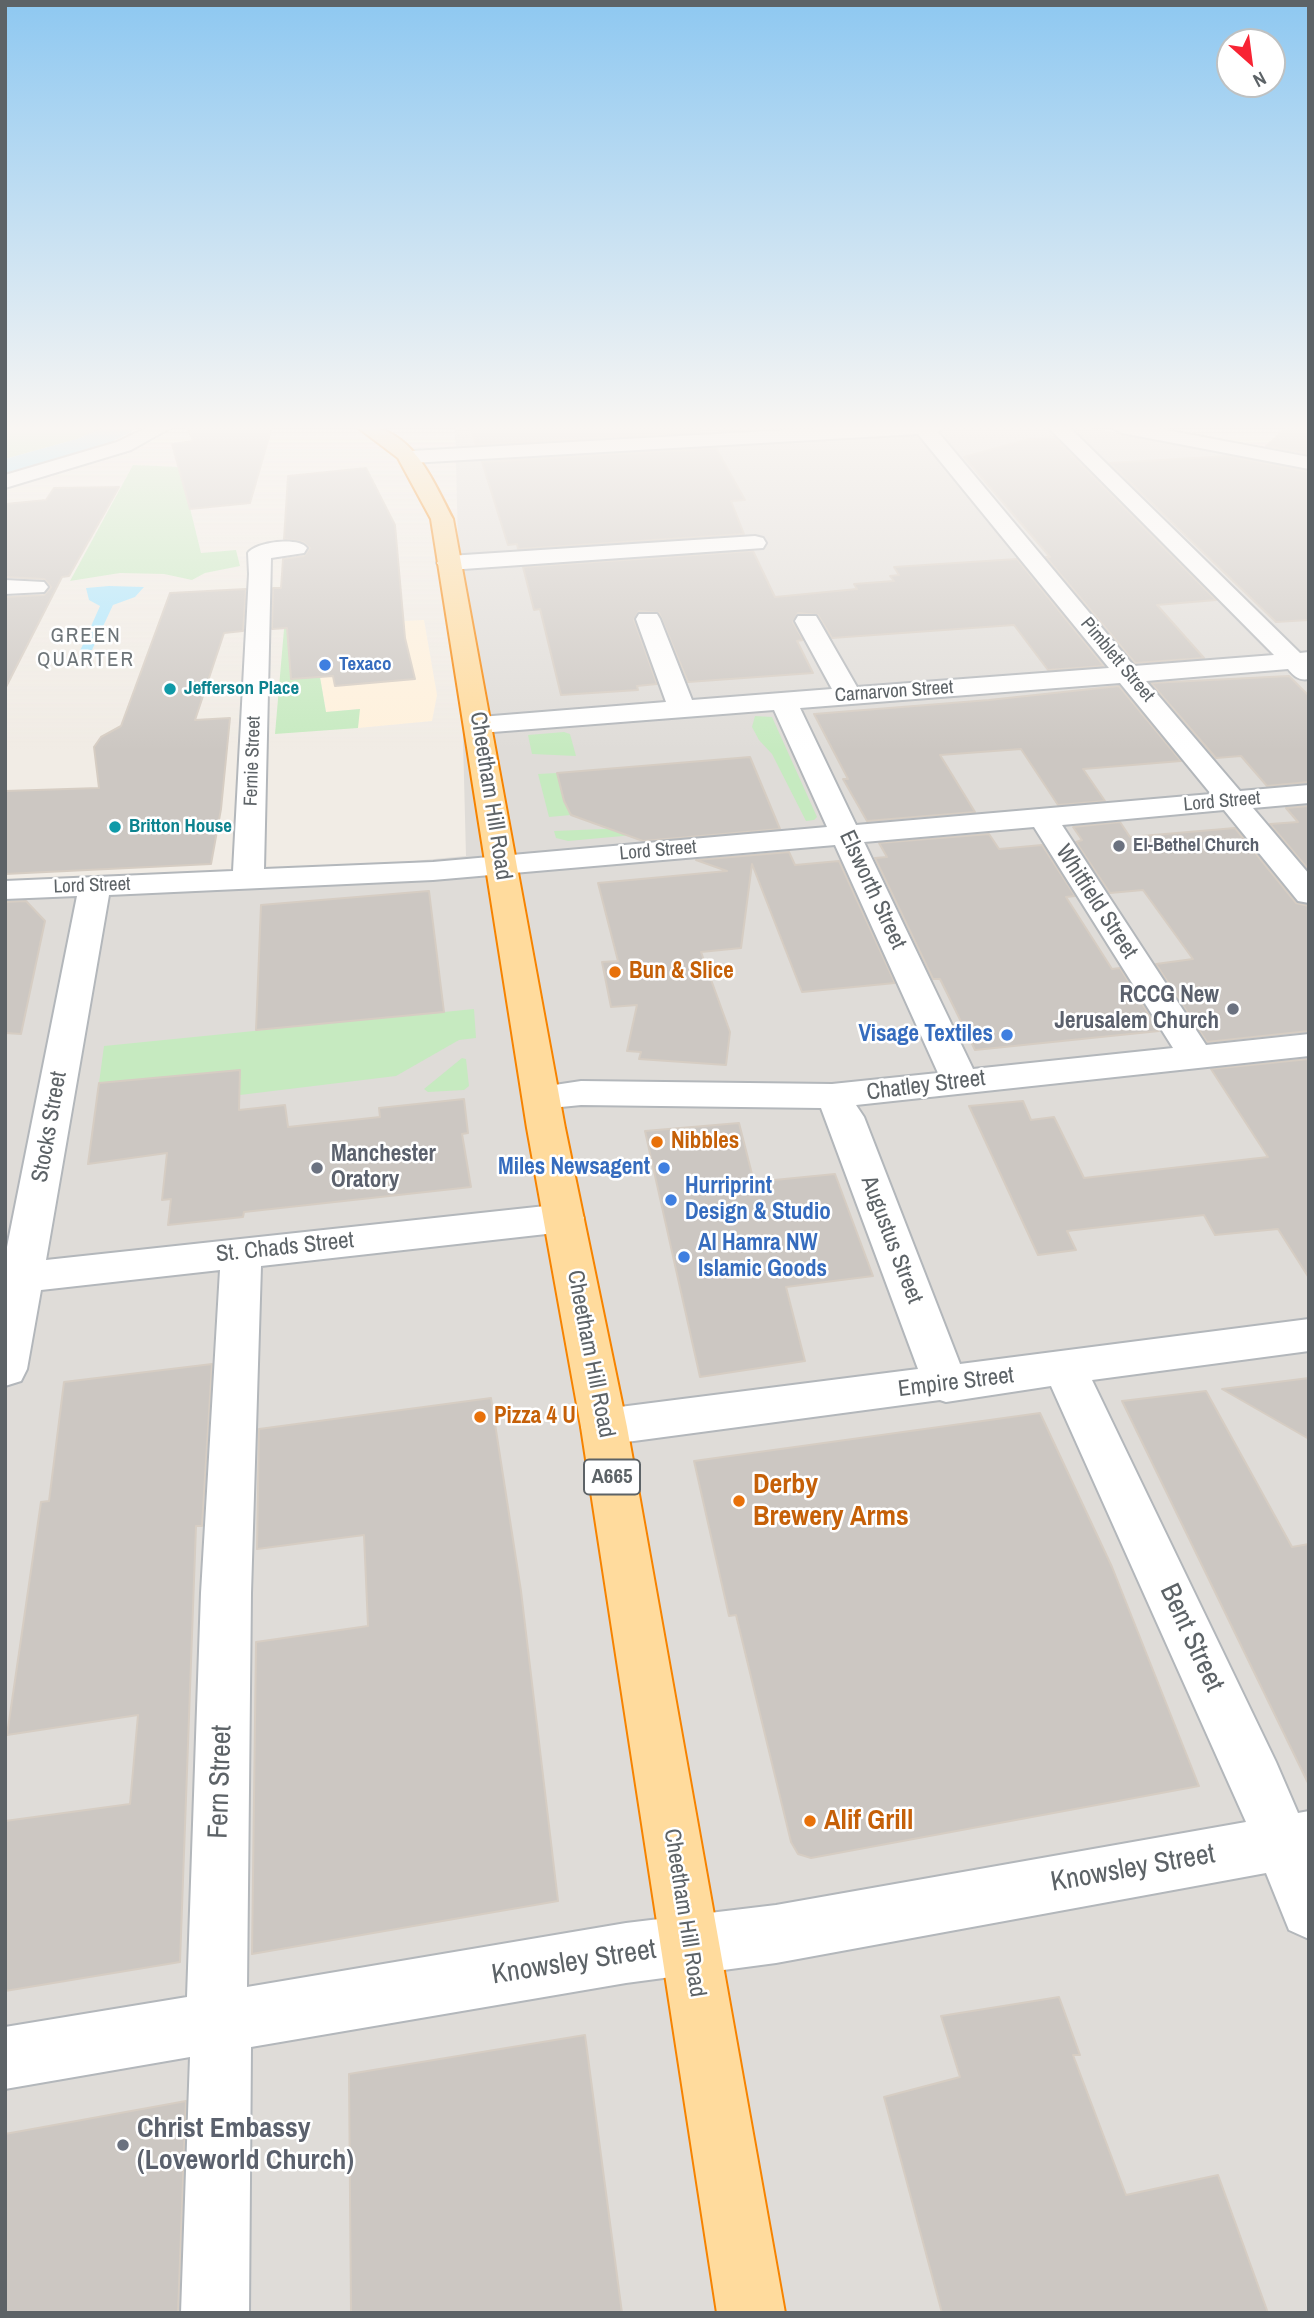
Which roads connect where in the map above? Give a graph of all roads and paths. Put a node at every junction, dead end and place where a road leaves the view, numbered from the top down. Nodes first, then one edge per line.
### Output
1 (445, 535) edge
2 (1013, 535) edge
3 (1170, 535) edge
4 (755, 543) dead end
5 (296, 548) dead end
6 (449, 563) junction
7 (5, 587) edge
8 (36, 587) dead end
9 (648, 619) dead end
10 (807, 621) dead end
11 (1304, 666) edge
12 (1129, 675) junction
13 (848, 695) junction
14 (783, 700) junction
15 (682, 708) junction
16 (480, 725) junction
17 (1309, 794) edge
18 (1233, 801) junction
19 (1042, 817) junction
20 (847, 834) junction
21 (500, 864) junction
22 (248, 880) junction
23 (94, 885) junction
24 (5, 890) edge
25 (1309, 894) edge
26 (1309, 1045) edge
27 (1196, 1057) junction
28 (960, 1081) junction
29 (832, 1096) junction
30 (541, 1097) junction
31 (564, 1219) junction
32 (241, 1252) junction
33 (14, 1278) edge
34 (1309, 1335) edge
35 (5, 1369) edge
36 (1065, 1369) junction
37 (946, 1385) junction
38 (604, 1427) junction
39 (1295, 1841) edge
40 (1309, 1910) edge
41 (690, 1946) junction
42 (219, 2022) junction
43 (5, 2058) edge
44 (215, 2313) edge
45 (751, 2313) edge

1 - 6 highway, Cheetham Hill Road / A665
2 - 12 street, Pimblett Street
3 - 11 street
4 - 6 street
5 - 22 street, Fernie Street
6 - 16 highway, Cheetham Hill Road / A665
7 - 8 street
9 - 15 street
10 - 13 street
11 - 12 street, Carnarvon Street
12 - 13 street, Carnarvon Street
12 - 18 street, Pimblett Street
13 - 14 street, Carnarvon Street
14 - 15 street, Carnarvon Street
14 - 20 street, Elsworth Street
15 - 16 street, Carnarvon Street
16 - 21 highway, Cheetham Hill Road / A665
17 - 18 street, Lord Street
18 - 19 street, Lord Street
18 - 25 street, Pimblett Street
19 - 20 street, Lord Street
19 - 27 street, Whitfield Street
20 - 21 street, Lord Street
20 - 28 street, Elsworth Street
21 - 22 street, Lord Street
21 - 30 highway, Cheetham Hill Road / A665
22 - 23 street, Lord Street
23 - 24 street, Lord Street
23 - 33 street, Stocks Street
26 - 27 street, Chatley Street
27 - 28 street, Chatley Street
28 - 29 street, Chatley Street
29 - 30 street, Chatley Street
29 - 37 street, Augustus Street
30 - 31 highway, Cheetham Hill Road / A665
31 - 32 street, St. Chads Street
31 - 38 highway, Cheetham Hill Road / A665
32 - 33 street, St. Chads Street
32 - 42 street, Fern Street
33 - 35 street, Stocks Street
34 - 36 street, Empire Street
36 - 37 street, Empire Street
36 - 39 street, Bent Street
37 - 38 street, Empire Street
38 - 41 highway, Cheetham Hill Road / A665
39 - 40 street, Bent Street
39 - 41 street, Knowsley Street
41 - 42 street, Knowsley Street
41 - 45 highway, Cheetham Hill Road / A665
42 - 43 street, Knowsley Street
42 - 44 street, Fern Street

